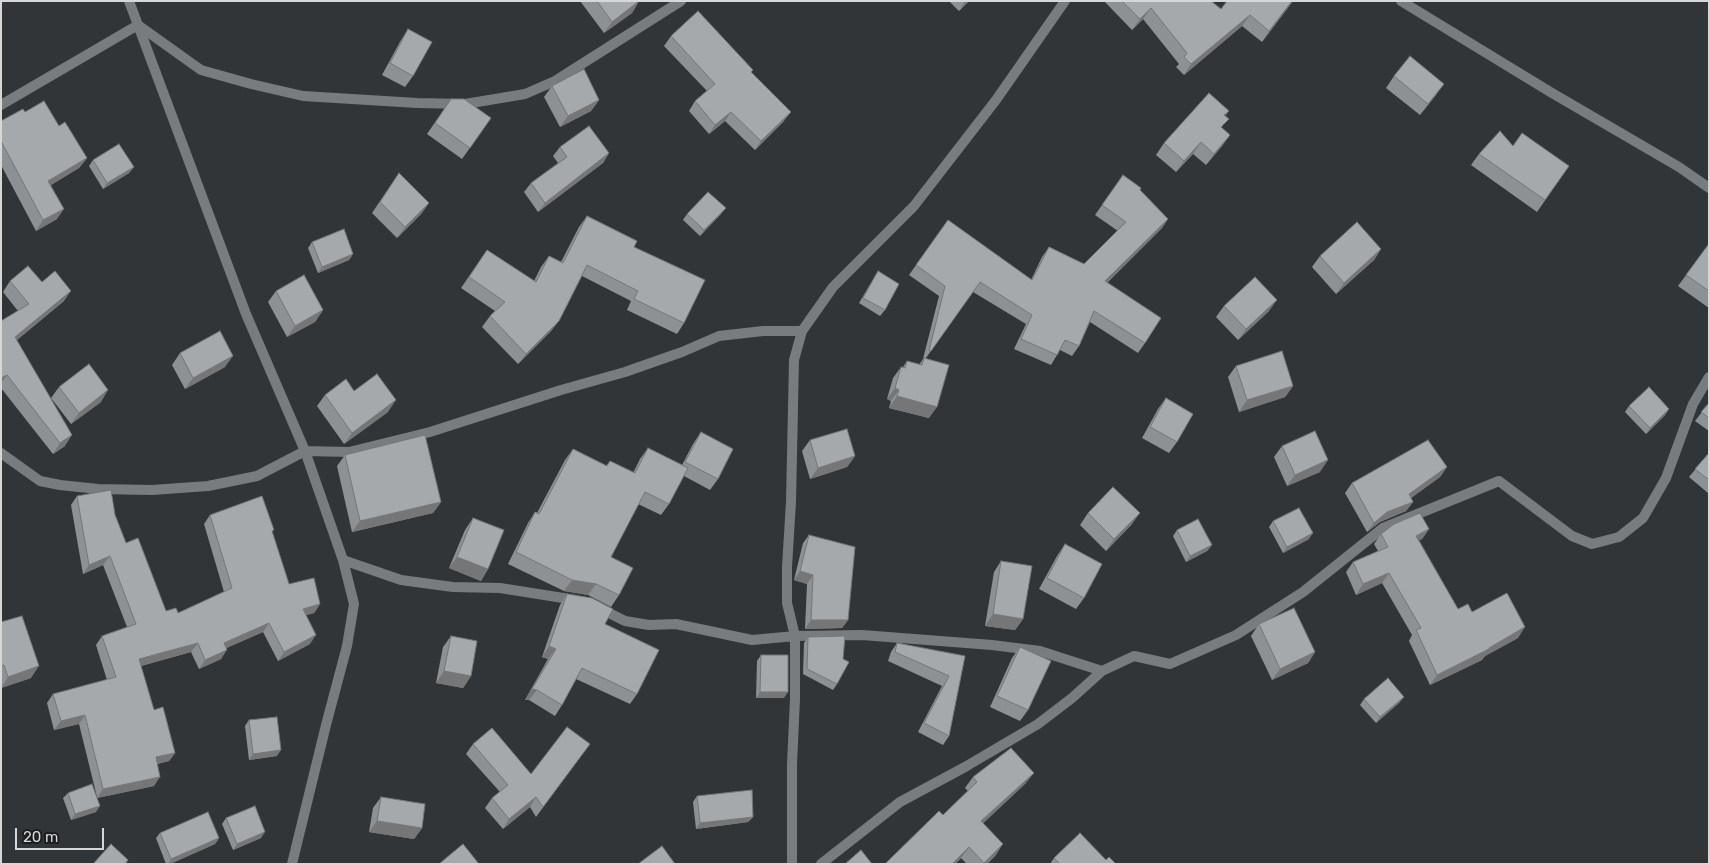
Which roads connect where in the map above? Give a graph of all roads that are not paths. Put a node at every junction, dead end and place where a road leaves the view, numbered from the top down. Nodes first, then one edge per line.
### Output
1 (128, 1) edge
2 (681, 1) edge
3 (1065, 1) edge
4 (1401, 1) edge
5 (138, 24) junction
6 (1, 105) edge
7 (1709, 188) edge
8 (802, 331) junction
9 (1709, 377) edge
10 (305, 451) junction
11 (1, 453) edge
12 (343, 560) junction
13 (795, 636) junction
14 (1102, 671) junction
15 (292, 864) edge
16 (792, 864) edge
17 (821, 864) edge

1 - 5 street
2 - 5 street
3 - 8 street
4 - 7 street
5 - 6 street
5 - 10 street
8 - 10 street
8 - 13 street
9 - 14 street
10 - 11 street
10 - 12 street
12 - 13 street
12 - 15 street
13 - 14 street
13 - 16 street
14 - 17 street

